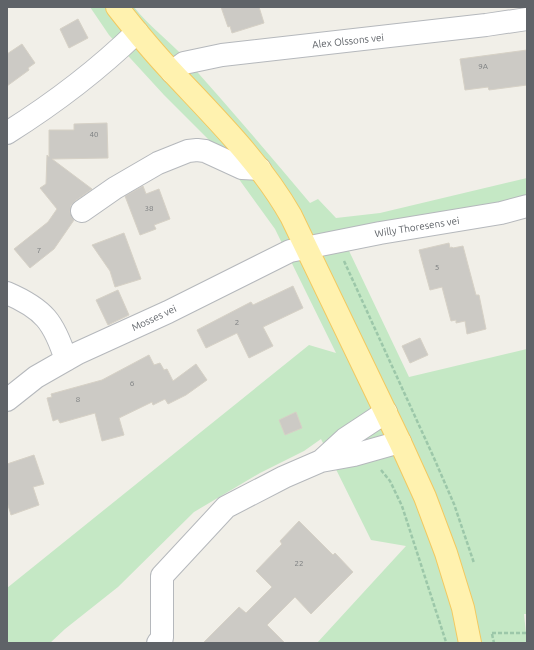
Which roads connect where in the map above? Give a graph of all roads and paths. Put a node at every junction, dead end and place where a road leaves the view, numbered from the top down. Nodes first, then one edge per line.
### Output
1 (117, 7) edge
2 (527, 19) edge
3 (137, 32) junction
4 (172, 72) junction
5 (7, 133) edge
6 (260, 169) junction
7 (527, 206) edge
8 (82, 211) dead end
9 (307, 248) junction
10 (7, 293) edge
11 (66, 360) junction
12 (7, 400) edge
13 (386, 412) junction
14 (400, 442) junction
15 (368, 452) junction
16 (321, 460) junction
17 (492, 633) dead end
18 (527, 633) edge
19 (158, 643) edge
20 (446, 643) edge
21 (470, 643) edge

1 - 3 main road
2 - 4 street, Alex Olssons vei
3 - 4 main road
3 - 5 street
4 - 6 main road
6 - 8 street
6 - 9 main road
7 - 9 street, Willy Thoresens vei
9 - 11 street, Mosses vei
9 - 13 main road
10 - 11 street
11 - 12 street, Mosses vei
13 - 14 main road
13 - 16 street
14 - 15 street
14 - 21 main road
15 - 16 street
15 - 20 path
16 - 19 street
17 - 18 path

